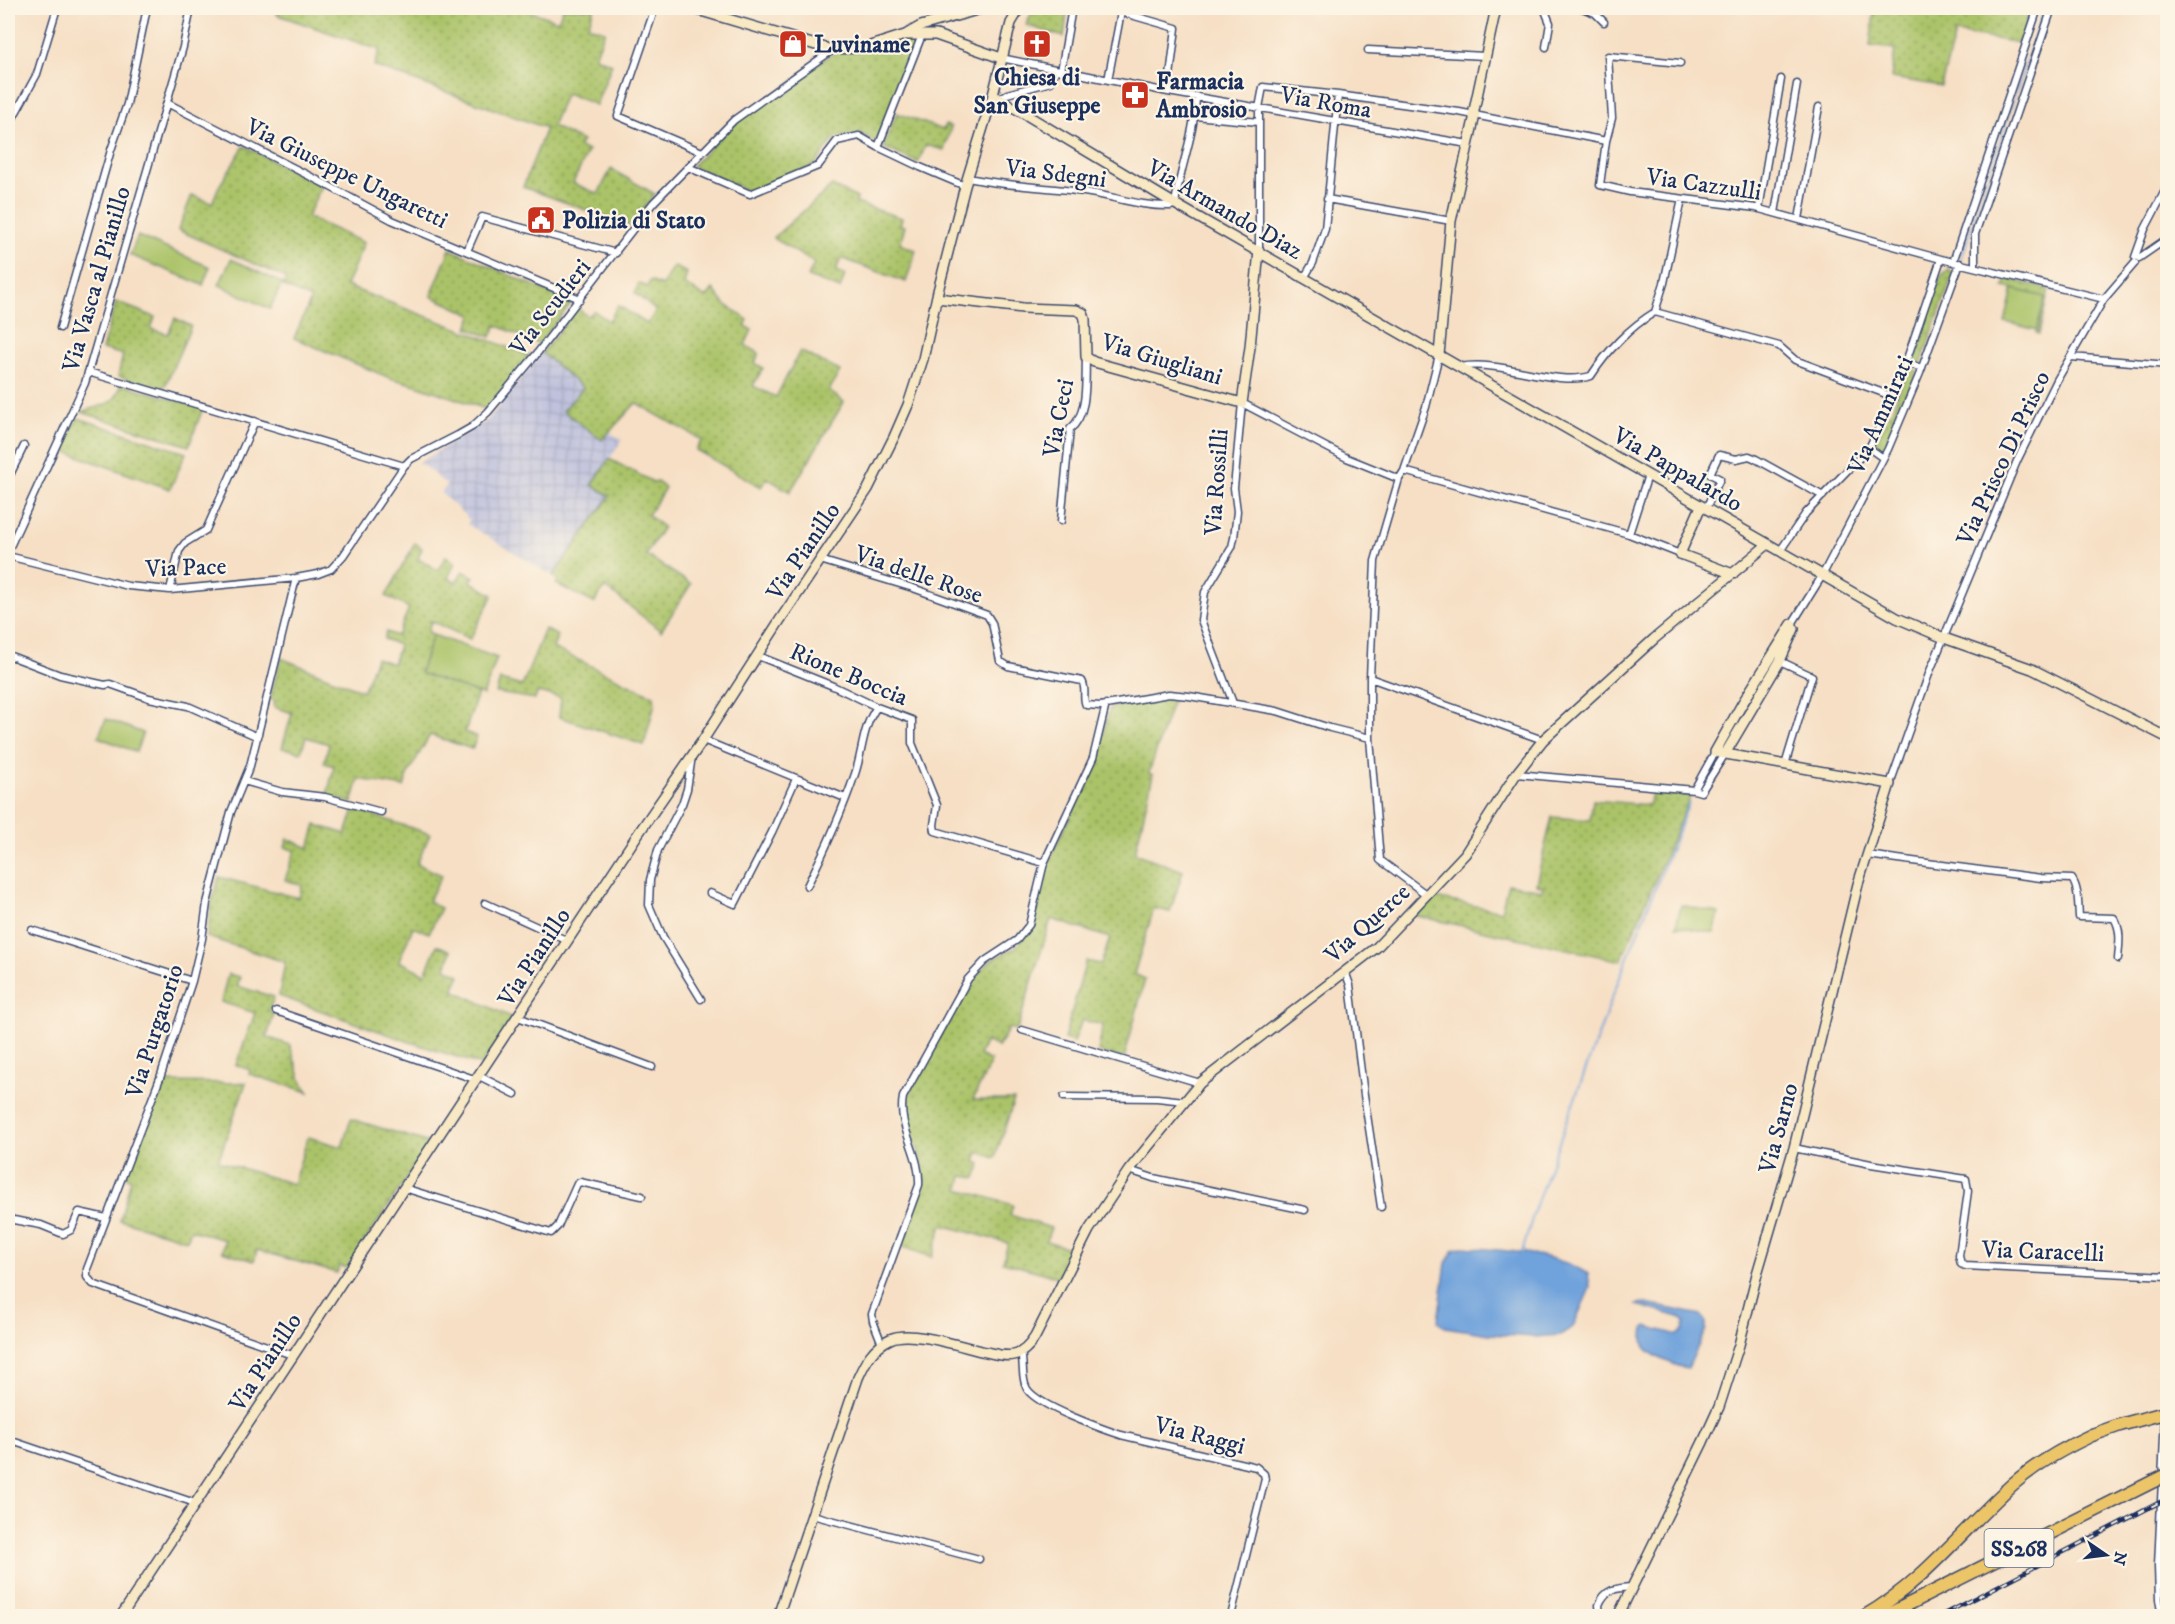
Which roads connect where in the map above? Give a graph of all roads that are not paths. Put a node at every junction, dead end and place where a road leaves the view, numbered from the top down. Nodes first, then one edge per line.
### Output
1 (57, 8) edge
2 (147, 8) edge
3 (191, 8) edge
4 (655, 8) edge
5 (691, 8) edge
6 (984, 8) edge
7 (1020, 8) edge
8 (1072, 8) edge
9 (1107, 8) edge
10 (1478, 8) edge
11 (1544, 8) edge
12 (1582, 8) edge
13 (2038, 8) edge
14 (2052, 8) edge
15 (973, 9) edge
16 (1496, 9) edge
17 (1121, 12) junction
18 (1604, 22) dead end
19 (905, 35) junction
20 (922, 35) junction
21 (1546, 47) dead end
22 (832, 49) junction
23 (1368, 50) dead end
24 (1485, 56) junction
25 (1001, 58) junction
26 (1680, 63) dead end
27 (1059, 70) junction
28 (1781, 79) dead end
29 (1108, 80) junction
30 (1797, 84) dead end
31 (1168, 92) junction
32 (1338, 95) junction
33 (1196, 96) junction
34 (996, 97) junction
35 (167, 103) junction
36 (1819, 107) dead end
37 (1259, 108) junction
38 (1474, 115) junction
39 (1195, 116) junction
40 (1259, 122) junction
41 (1335, 122) junction
42 (9, 125) dead end
43 (1606, 141) junction
44 (1468, 144) junction
45 (878, 147) junction
46 (702, 152) junction
47 (688, 167) junction
48 (967, 182) junction
49 (2168, 185) edge
50 (1327, 199) junction
51 (1682, 199) junction
52 (1176, 204) junction
53 (1759, 209) junction
54 (1775, 213) junction
55 (1799, 219) junction
56 (1451, 221) junction
57 (2168, 238) edge
58 (467, 250) junction
59 (1259, 250) junction
60 (616, 253) junction
61 (1941, 259) junction
62 (2136, 259) junction
63 (1956, 263) junction
64 (1975, 267) junction
65 (1304, 278) junction
66 (937, 298) junction
67 (2104, 298) junction
68 (580, 299) junction
69 (1655, 312) junction
70 (60, 328) dead end
71 (1439, 355) junction
72 (1086, 357) junction
73 (2071, 357) junction
74 (1906, 363) junction
75 (2168, 365) edge
76 (1460, 367) junction
77 (1922, 368) junction
78 (88, 372) junction
79 (1894, 397) junction
80 (1242, 403) junction
81 (255, 421) junction
82 (24, 446) dead end
83 (1869, 448) junction
84 (1883, 458) junction
85 (404, 466) junction
86 (1404, 471) junction
87 (1648, 475) junction
88 (8, 478) edge
89 (1399, 479) junction
90 (1823, 496) junction
91 (1703, 507) junction
92 (1061, 521) dead end
93 (1629, 534) junction
94 (1768, 544) junction
95 (8, 551) edge
96 (1780, 551) junction
97 (1680, 554) junction
98 (8, 556) edge
99 (820, 560) junction
100 (331, 569) joint
101 (1733, 574) junction
102 (1822, 576) junction
103 (296, 578) junction
104 (170, 590) junction
105 (1792, 624) junction
106 (1944, 638) junction
107 (8, 655) edge
108 (758, 656) junction
109 (1780, 661) junction
110 (1370, 678) junction
111 (1233, 703) junction
112 (1106, 704) junction
113 (877, 707) junction
114 (258, 737) junction
115 (1370, 738) junction
116 (2168, 738) edge
117 (703, 740) junction
118 (1544, 740) junction
119 (1715, 752) junction
120 (1725, 754) junction
121 (692, 755) junction
122 (1785, 765) junction
123 (1516, 774) junction
124 (796, 779) junction
125 (243, 781) junction
126 (1890, 784) junction
127 (1694, 790) junction
128 (845, 798) junction
129 (381, 812) dead end
130 (1866, 855) junction
131 (1044, 863) junction
132 (807, 886) dead end
133 (710, 893) dead end
134 (1427, 895) junction
135 (485, 903) dead end
136 (32, 930) dead end
137 (568, 941) junction
138 (2118, 959) dead end
139 (1345, 971) junction
140 (192, 981) junction
141 (701, 999) dead end
142 (276, 1011) dead end
143 (518, 1017) junction
144 (1022, 1030) dead end
145 (652, 1067) dead end
146 (478, 1078) junction
147 (1200, 1083) junction
148 (515, 1094) dead end
149 (1064, 1097) dead end
150 (1185, 1101) junction
151 (1794, 1148) junction
152 (1129, 1170) junction
153 (404, 1188) junction
154 (642, 1196) dead end
155 (1381, 1207) dead end
156 (1305, 1210) dead end
157 (106, 1218) junction
158 (8, 1219) edge
159 (2168, 1276) edge
160 (882, 1344) junction
161 (2168, 1351) edge
162 (1021, 1352) junction
163 (292, 1355) junction
164 (2168, 1412) edge
165 (12, 1441) dead end
166 (2168, 1474) edge
167 (195, 1503) junction
168 (812, 1515) junction
169 (979, 1559) dead end
170 (1632, 1587) junction
171 (121, 1617) edge
172 (778, 1617) edge
173 (1231, 1617) edge
174 (1600, 1617) edge
175 (1618, 1617) edge
176 (1865, 1617) edge
177 (1885, 1617) edge
178 (2162, 1617) edge

1 - 42 street
2 - 70 street
3 - 35 street, Via Vasca al Pianillo
4 - 46 street
5 - 22 street
6 - 15 street
7 - 25 street, Via Pianillo
8 - 27 street
9 - 17 street
10 - 16 street
11 - 21 street
12 - 18 street
13 - 63 street, Via Ammirati
14 - 64 street
15 - 19 street
16 - 24 street
17 - 29 street
17 - 31 street
19 - 20 street
19 - 22 street
20 - 25 street
20 - 45 street
22 - 46 street, Via Scudieri
23 - 24 street
24 - 38 street
25 - 27 street, Via Roma
25 - 34 street, Via Pianillo
26 - 43 street
27 - 29 street, Via Roma
27 - 34 street
28 - 53 street
29 - 31 street, Via Roma
30 - 54 street
31 - 33 street, Via Roma
32 - 37 street
32 - 38 street
32 - 41 street
33 - 37 street, Via Roma
33 - 39 street
34 - 48 street, Via Pianillo
34 - 52 street, Via Armando Diaz
35 - 58 street, Via Giuseppe Ungaretti
35 - 78 street, Via Vasca al Pianillo
36 - 55 street
37 - 40 street
37 - 41 street, Via Roma
38 - 43 street
38 - 44 street
39 - 40 street
39 - 52 street
40 - 59 street
41 - 44 street, Via Roma
41 - 50 street
43 - 51 street, Via Cazzulli
44 - 56 street
45 - 47 street, Via Sdegni
45 - 48 street, Via Sdegni
46 - 47 street, Via Scudieri
47 - 60 street, Via Scudieri
48 - 52 street, Via Sdegni
48 - 66 street, Via Pianillo
49 - 62 street
50 - 56 street
50 - 65 street
51 - 53 street, Via Cazzulli
51 - 69 street
52 - 59 street, Via Armando Diaz
53 - 54 street, Via Cazzulli
54 - 55 street, Via Cazzulli
55 - 61 street, Via Cazzulli
56 - 71 street
57 - 62 street
58 - 60 street
58 - 68 street, Via Giuseppe Ungaretti
59 - 65 street, Via Armando Diaz
59 - 80 street, Via Rossilli
60 - 68 street, Via Scudieri
61 - 63 street, Via Cazzulli
61 - 74 street, Via Ammirati
62 - 67 street, Via Prisco Di Prisco
63 - 64 street, Via Cazzulli
63 - 77 street, Via Ammirati
64 - 67 street, Via Cazzulli
65 - 71 street, Via Armando Diaz
66 - 72 street, Via Giugliani
66 - 99 street, Via Pianillo
67 - 73 street, Via Prisco Di Prisco
68 - 85 street, Via Scudieri
69 - 76 street
69 - 79 street
71 - 76 street, Via Pappalardo
71 - 86 street
72 - 80 street, Via Giugliani
72 - 92 street, Via Ceci
73 - 75 street, Via Prisco Di Prisco
73 - 106 street, Via Prisco Di Prisco
74 - 77 street
74 - 79 street, Via Ammirati
76 - 87 street, Via Pappalardo
77 - 84 street, Via Ammirati
78 - 81 street
78 - 95 street, Via Vasca al Pianillo
79 - 83 street, Via Ammirati
80 - 89 street, Via Giugliani
80 - 111 street, Via Rossilli
81 - 85 street
81 - 104 street
82 - 88 street
83 - 84 street
83 - 90 street, Via Ammirati
84 - 102 street, Via Ammirati
85 - 100 street, Via Scudieri
86 - 89 street
86 - 93 street
87 - 91 street, Via Pappalardo
87 - 93 street
89 - 110 street
90 - 91 street, Via Ammirati
90 - 96 street, Via Ammirati
91 - 94 street, Via Pappalardo
91 - 97 street
93 - 97 street
94 - 96 street, Via Pappalardo
94 - 101 street, Via Querce
96 - 102 street, Via Pappalardo
97 - 101 street
98 - 104 street, Via Pace
99 - 108 street, Via Pianillo
99 - 112 street, Via delle Rose
100 - 103 street, Via Pace
101 - 118 street, Via Querce
102 - 105 street, Via Ammirati
102 - 106 street, Via Pappalardo
103 - 104 street, Via Pace
103 - 114 street, Via Purgatorio
105 - 109 street
105 - 119 street
106 - 116 street, Via Pappalardo
106 - 126 street, Via Sarno
107 - 114 street
108 - 113 street, Rione Boccia
108 - 117 street, Via Pianillo
109 - 120 street
109 - 122 street
110 - 115 street
110 - 118 street
111 - 112 street
111 - 115 street
112 - 131 street
113 - 128 street
113 - 131 street, Rione Boccia
114 - 125 street, Via Purgatorio
115 - 134 street
117 - 121 street, Via Pianillo
117 - 124 street
118 - 123 street, Via Querce
119 - 120 street
119 - 127 street
120 - 122 street
120 - 127 street
121 - 137 street, Via Pianillo
121 - 141 street
122 - 126 street
123 - 127 street
123 - 134 street, Via Querce
124 - 128 street
124 - 133 street
125 - 129 street
125 - 140 street, Via Purgatorio
126 - 130 street, Via Sarno
128 - 132 street
130 - 138 street
130 - 151 street, Via Sarno
131 - 160 street
134 - 139 street, Via Querce
135 - 137 street
136 - 140 street
137 - 143 street, Via Pianillo
139 - 147 street, Via Querce
139 - 155 street
140 - 157 street, Via Purgatorio
142 - 146 street
143 - 145 street
143 - 146 street, Via Pianillo
144 - 147 street
146 - 148 street
146 - 153 street, Via Pianillo
147 - 150 street, Via Querce
149 - 150 street
150 - 152 street, Via Querce
151 - 159 street, Via Caracelli
151 - 170 street, Via Sarno
152 - 156 street
152 - 162 street, Via Querce
153 - 154 street
153 - 163 street, Via Pianillo
157 - 158 street
157 - 163 street, Via Purgatorio
160 - 162 street
160 - 168 street
161 - 178 street
162 - 173 street, Via Raggi
163 - 167 street, Via Pianillo
164 - 176 highway, SS268, bridge
165 - 167 street
166 - 177 highway, SS268, bridge
167 - 171 street, Via Pianillo
168 - 169 street
168 - 172 street
170 - 174 street
170 - 175 street, Via Sarno

